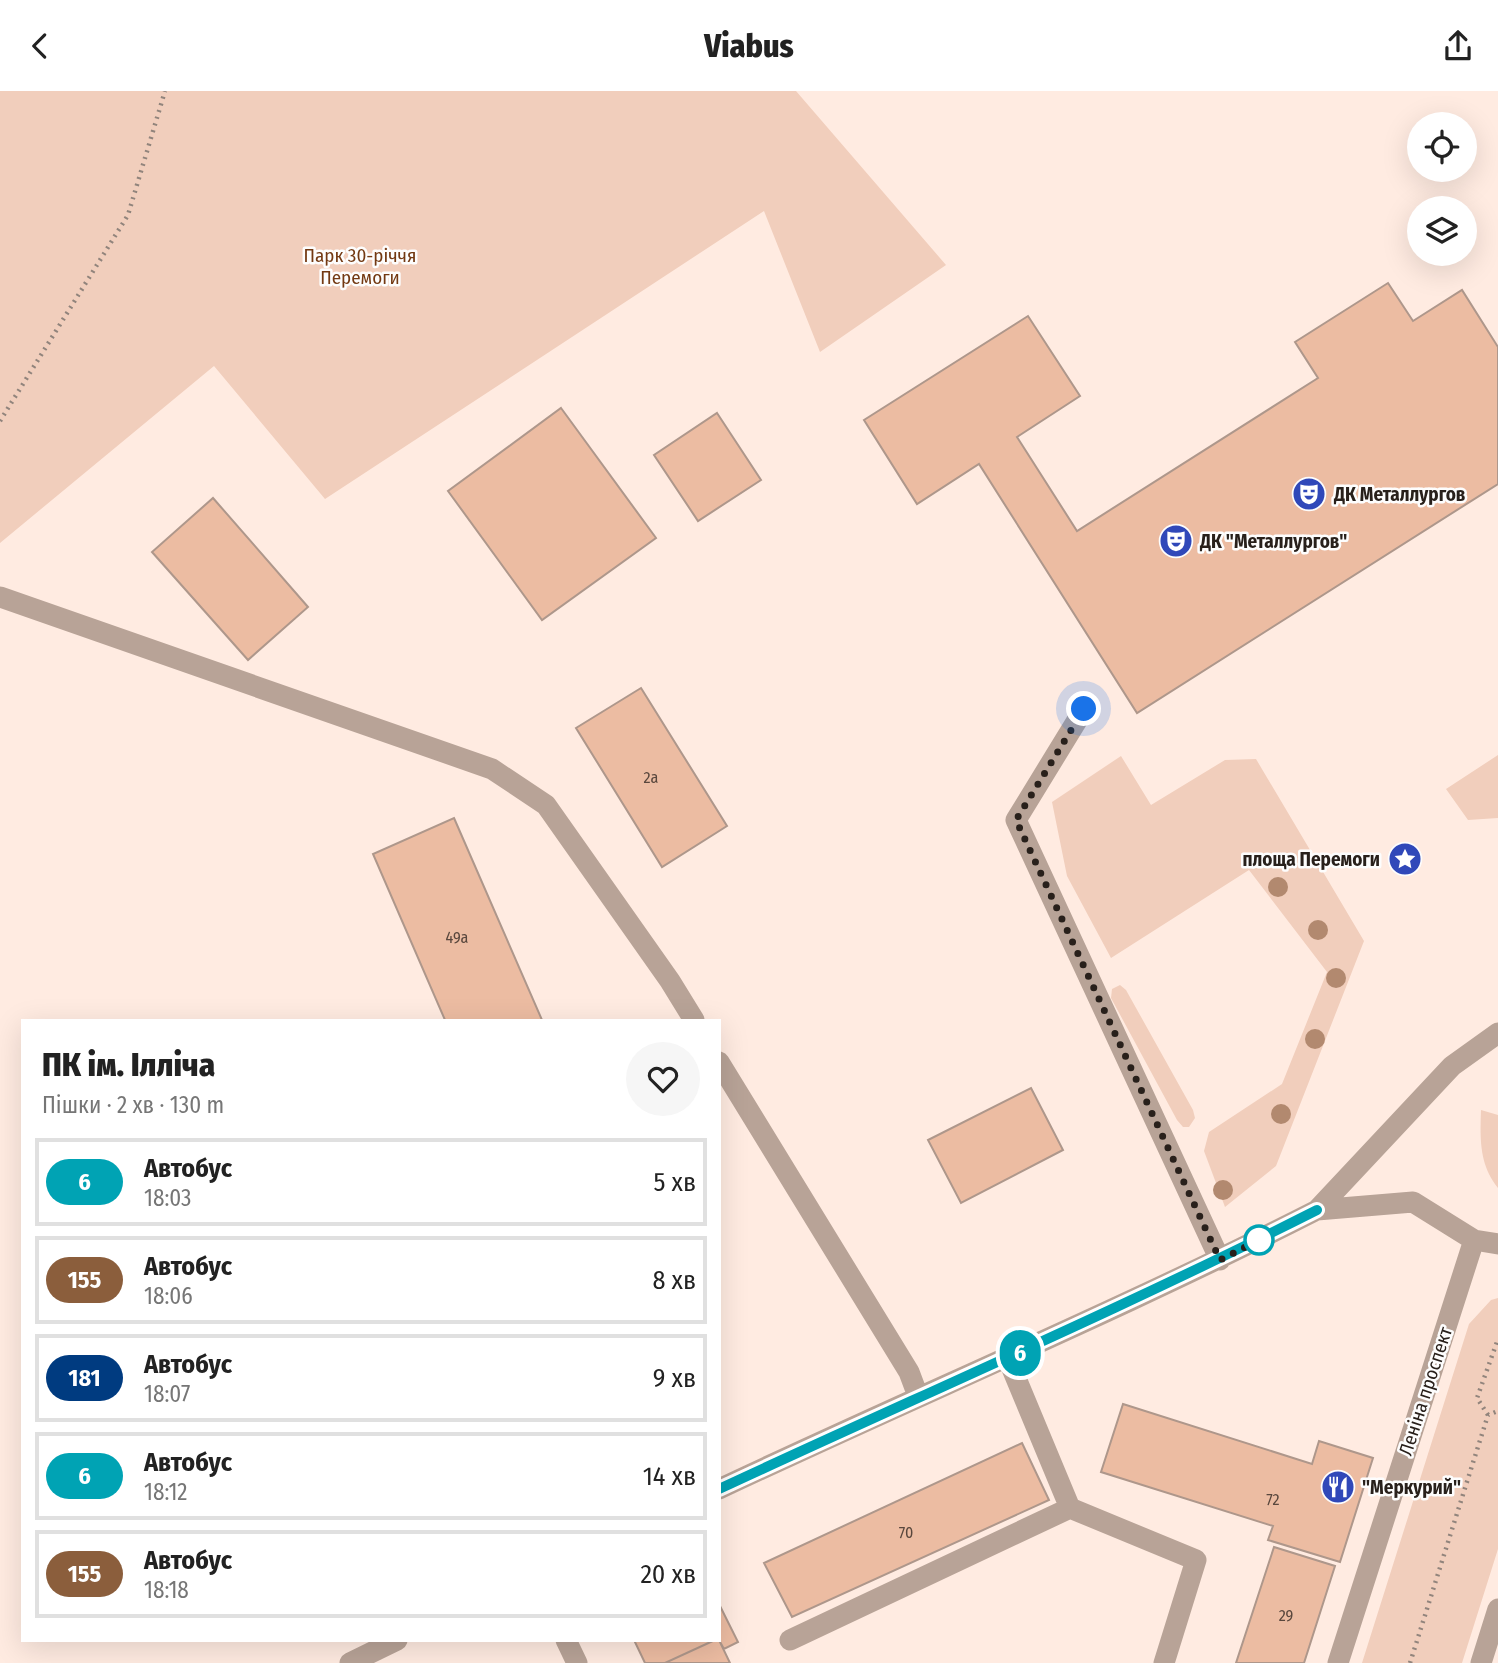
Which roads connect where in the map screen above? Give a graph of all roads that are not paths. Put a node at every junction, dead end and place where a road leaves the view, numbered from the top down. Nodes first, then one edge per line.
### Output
1 (0, 597) edge
2 (1084, 709) dead end
3 (693, 1019) edge
4 (1498, 1033) edge
5 (721, 1065) edge
6 (1317, 1210) junction
7 (1474, 1240) junction
8 (1498, 1244) edge
9 (1220, 1260) junction
10 (1008, 1359) junction
11 (918, 1396) junction
12 (721, 1488) edge
13 (1070, 1508) junction
14 (1498, 1609) edge
15 (790, 1640) dead end
16 (567, 1642) edge
17 (377, 1645) edge
18 (351, 1663) edge
19 (577, 1663) edge
20 (1164, 1663) edge
21 (1338, 1663) edge
22 (1481, 1663) edge

1 - 3 street
2 - 9 street
4 - 6 street
5 - 11 street
6 - 7 street
6 - 9 street
7 - 8 street
7 - 21 street, Леніна проспект
9 - 10 street
10 - 11 street
10 - 13 street
11 - 12 street
13 - 15 street
13 - 20 street
14 - 22 street
16 - 19 street
17 - 18 street

